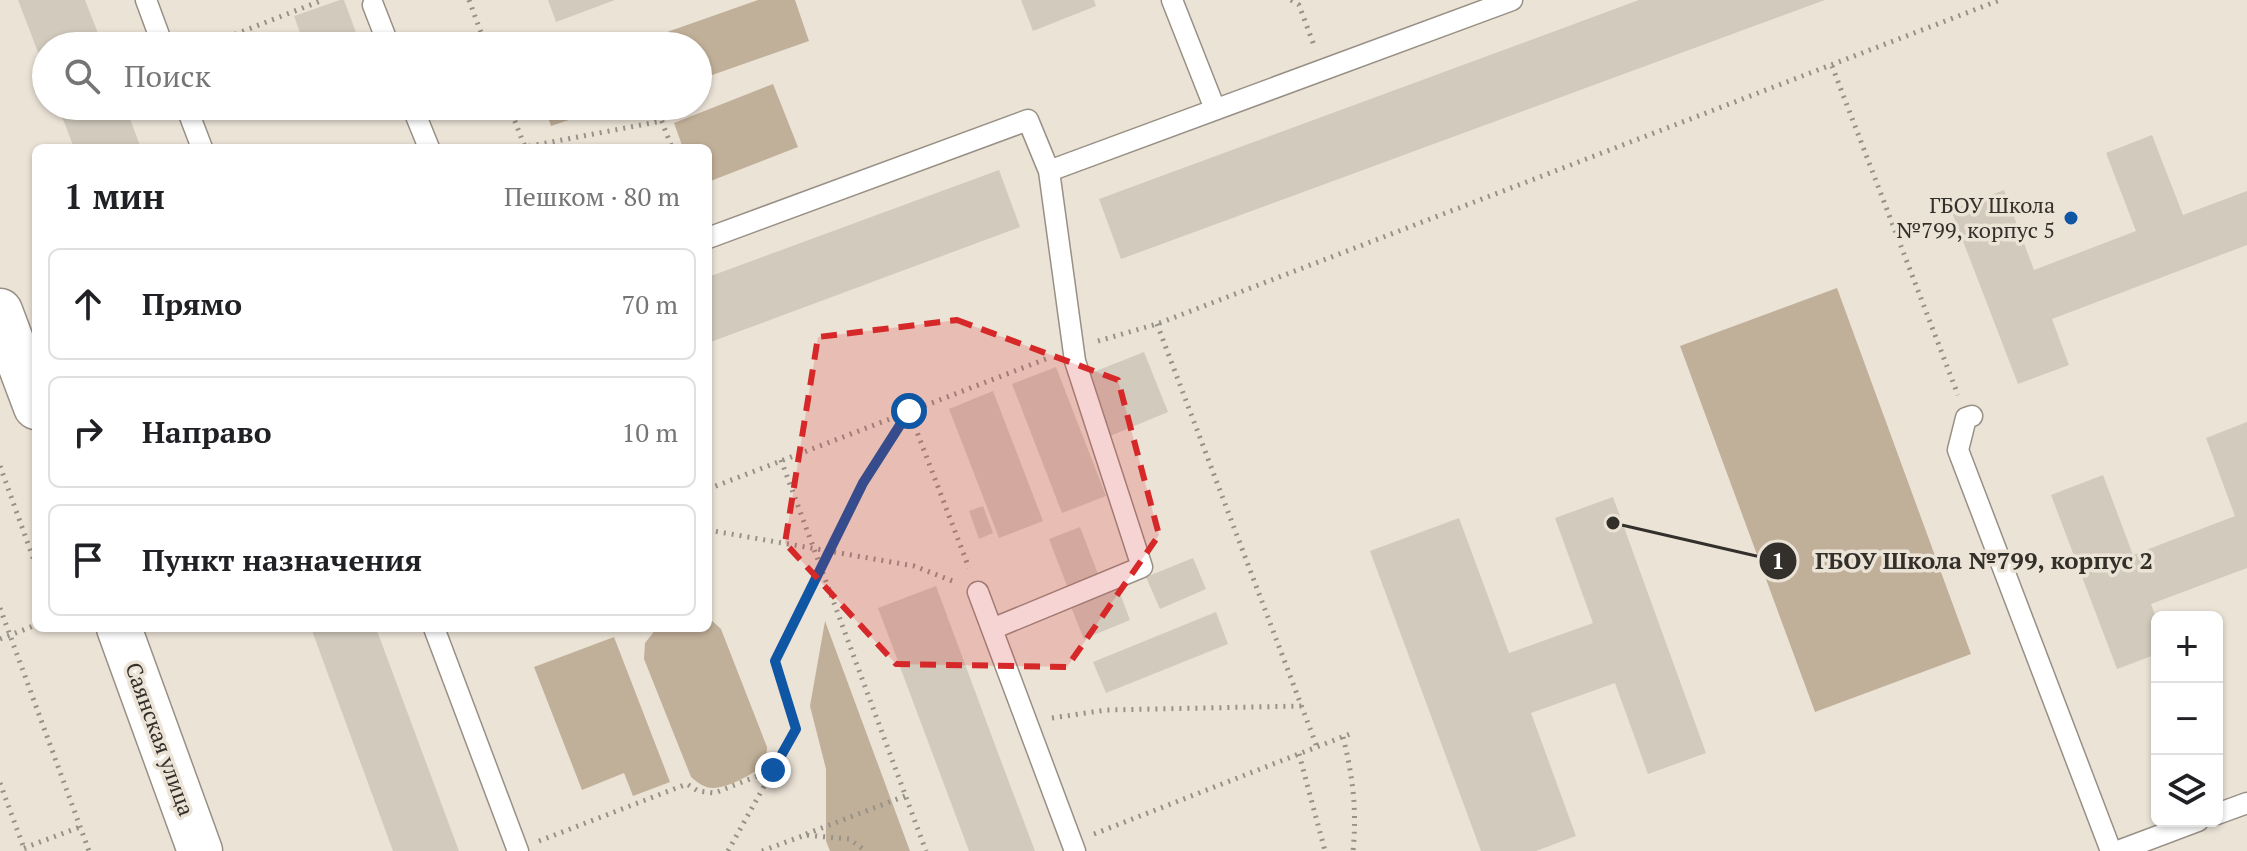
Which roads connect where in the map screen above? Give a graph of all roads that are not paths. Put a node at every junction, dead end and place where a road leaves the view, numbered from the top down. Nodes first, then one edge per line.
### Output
1 (146, 0) edge
2 (1172, 0) edge
3 (1512, 0) edge
4 (373, 5) dead end
5 (158, 32) edge
6 (384, 32) edge
7 (1215, 109) junction
8 (191, 120) edge
9 (418, 120) edge
10 (200, 144) edge
11 (427, 144) edge
12 (1049, 171) junction
13 (712, 237) edge
14 (0, 311) edge
15 (32, 396) edge
16 (1969, 417) road end
17 (978, 592) road end
18 (992, 629) junction
19 (120, 632) edge
20 (436, 632) edge
21 (2247, 803) edge
22 (2223, 812) edge
23 (2182, 827) edge
24 (1074, 847) edge
25 (518, 850) edge
26 (200, 851) edge
27 (2111, 851) edge
28 (2118, 851) edge

1 - 5 lane
2 - 7 lane
3 - 7 lane
4 - 6 lane
7 - 12 lane
8 - 10 lane
9 - 11 lane
12 - 13 lane
12 - 18 lane
14 - 15 main road
16 - 27 lane
17 - 18 lane
18 - 24 lane
19 - 26 main road, Саянская улица
20 - 25 lane
21 - 22 lane
23 - 28 lane

